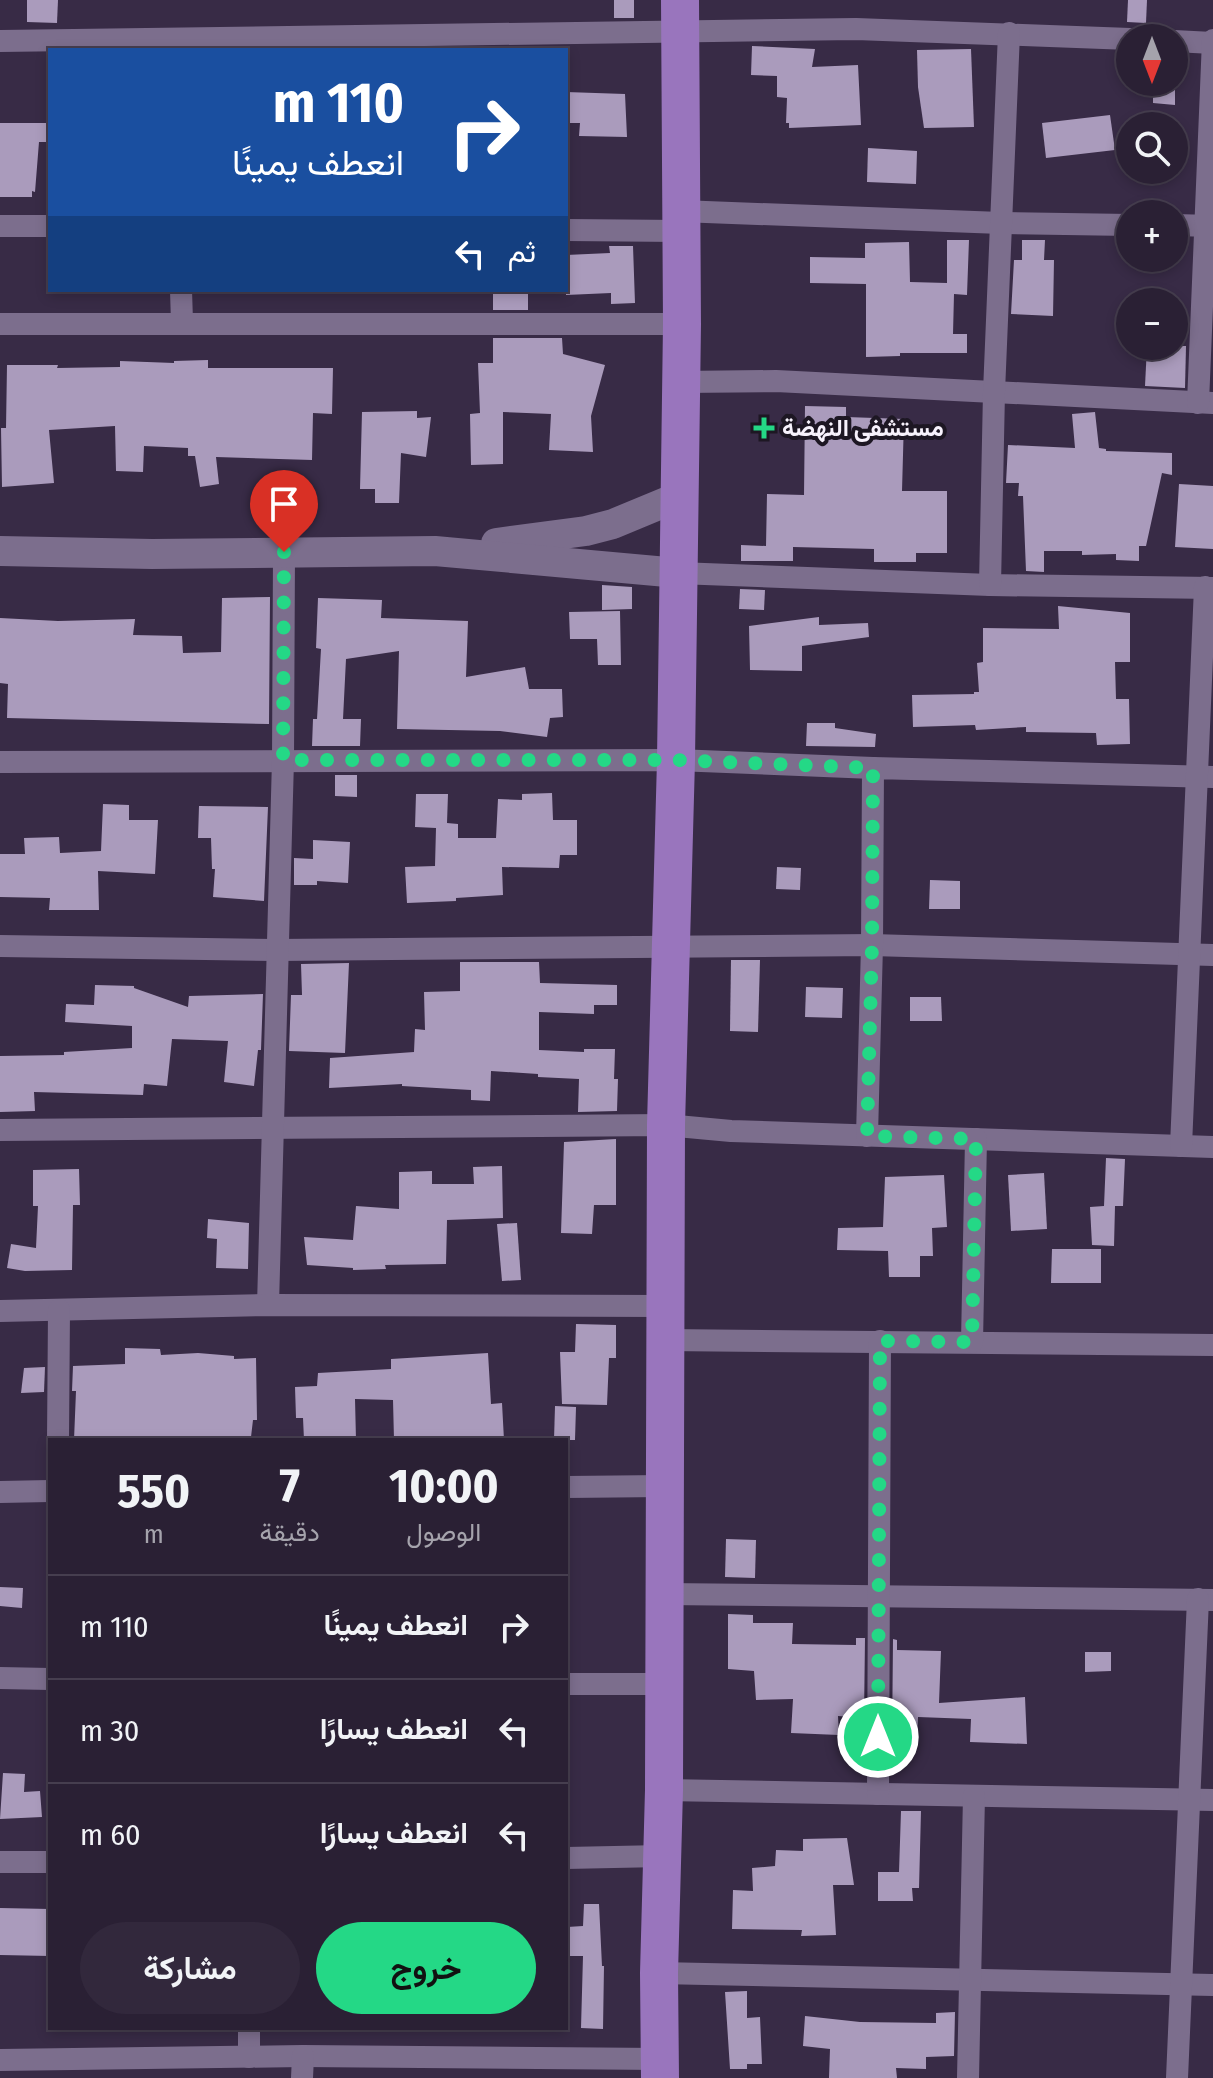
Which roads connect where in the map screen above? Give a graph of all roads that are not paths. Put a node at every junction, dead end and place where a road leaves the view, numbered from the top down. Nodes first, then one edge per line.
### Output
1 (679, 15) edge
2 (1009, 33) junction
3 (1116, 38) edge
4 (0, 41) edge
5 (1188, 41) edge
6 (1213, 42) edge
7 (680, 221) junction
8 (1001, 223) junction
9 (1116, 225) edge
10 (1188, 225) edge
11 (0, 226) edge
12 (48, 226) edge
13 (1209, 226) edge
14 (568, 230) edge
15 (181, 292) edge
16 (182, 322) junction
17 (0, 324) edge
18 (682, 324) junction
19 (680, 382) junction
20 (994, 392) junction
21 (1206, 403) edge
22 (678, 497) junction
23 (0, 551) edge
24 (435, 551) junction
25 (284, 552) junction
26 (678, 573) junction
27 (990, 585) junction
28 (1209, 588) edge
29 (283, 760) junction
30 (676, 760) junction
31 (0, 762) edge
32 (873, 768) junction
33 (1206, 776) edge
34 (872, 945) junction
35 (0, 946) edge
36 (671, 946) junction
37 (276, 950) junction
38 (1190, 954) junction
39 (1213, 955) edge
40 (666, 1125) junction
41 (272, 1127) junction
42 (0, 1130) edge
43 (867, 1136) junction
44 (976, 1139) junction
45 (1181, 1146) junction
46 (1213, 1147) edge
47 (268, 1305) junction
48 (59, 1310) junction
49 (0, 1311) edge
50 (664, 1323) junction
51 (880, 1341) junction
52 (972, 1342) junction
53 (1213, 1345) edge
54 (58, 1438) edge
55 (664, 1486) junction
56 (568, 1487) edge
57 (48, 1491) edge
58 (0, 1492) edge
59 (664, 1594) junction
60 (878, 1595) junction
61 (1206, 1600) edge
62 (0, 1678) edge
63 (48, 1679) edge
64 (568, 1684) edge
65 (665, 1684) junction
66 (664, 1790) junction
67 (878, 1794) junction
68 (974, 1796) junction
69 (1190, 1800) junction
70 (1213, 1800) edge
71 (662, 1856) junction
72 (568, 1858) edge
73 (0, 1862) edge
74 (48, 1862) edge
75 (659, 1973) junction
76 (971, 1978) junction
77 (1180, 1984) junction
78 (1213, 1985) edge
79 (249, 2030) edge
80 (249, 2057) junction
81 (0, 2060) edge
82 (302, 2067) edge
83 (660, 2068) edge
84 (968, 2078) edge
85 (1177, 2078) edge

1 - 2 street
1 - 4 street
1 - 7 highway
2 - 3 street
2 - 8 street
5 - 6 street
6 - 13 street
7 - 8 street
7 - 14 street
7 - 18 highway
8 - 9 street
8 - 20 street
10 - 13 street
11 - 12 street
13 - 21 street
15 - 16 street
16 - 17 street
16 - 18 street
18 - 19 highway
19 - 20 street
19 - 22 highway
20 - 21 street
20 - 27 street
22 - 24 street
22 - 26 highway
23 - 25 street
24 - 25 street
24 - 26 street
25 - 29 street
26 - 27 street
26 - 30 highway
27 - 28 street
28 - 33 street
29 - 30 street
29 - 31 street
29 - 37 street
30 - 32 street
30 - 36 highway
32 - 33 street
32 - 34 street
33 - 38 street
34 - 36 street
34 - 38 street
34 - 43 street
35 - 37 street
36 - 37 street
36 - 40 highway
37 - 41 street
38 - 39 street
38 - 45 street
40 - 41 street
40 - 43 street
40 - 50 highway
41 - 42 street
41 - 47 street
43 - 44 street
44 - 45 street
44 - 52 street
45 - 46 street
47 - 48 street
47 - 50 street
48 - 49 street
48 - 54 street
50 - 51 street
50 - 55 highway
51 - 52 street
51 - 60 street
52 - 53 street
55 - 56 street
55 - 59 highway
57 - 58 street
59 - 60 street
59 - 65 highway
60 - 61 street
60 - 67 street
61 - 69 street
62 - 63 street
64 - 65 street
65 - 66 highway
66 - 67 street
66 - 71 highway
67 - 68 street
68 - 69 street
68 - 76 street
69 - 70 street
69 - 77 street
71 - 72 street
71 - 75 highway
73 - 74 street
75 - 76 street
75 - 83 highway
76 - 77 street
76 - 84 street
77 - 78 street
77 - 85 street
79 - 80 street
80 - 81 street
80 - 82 street
82 - 83 street

